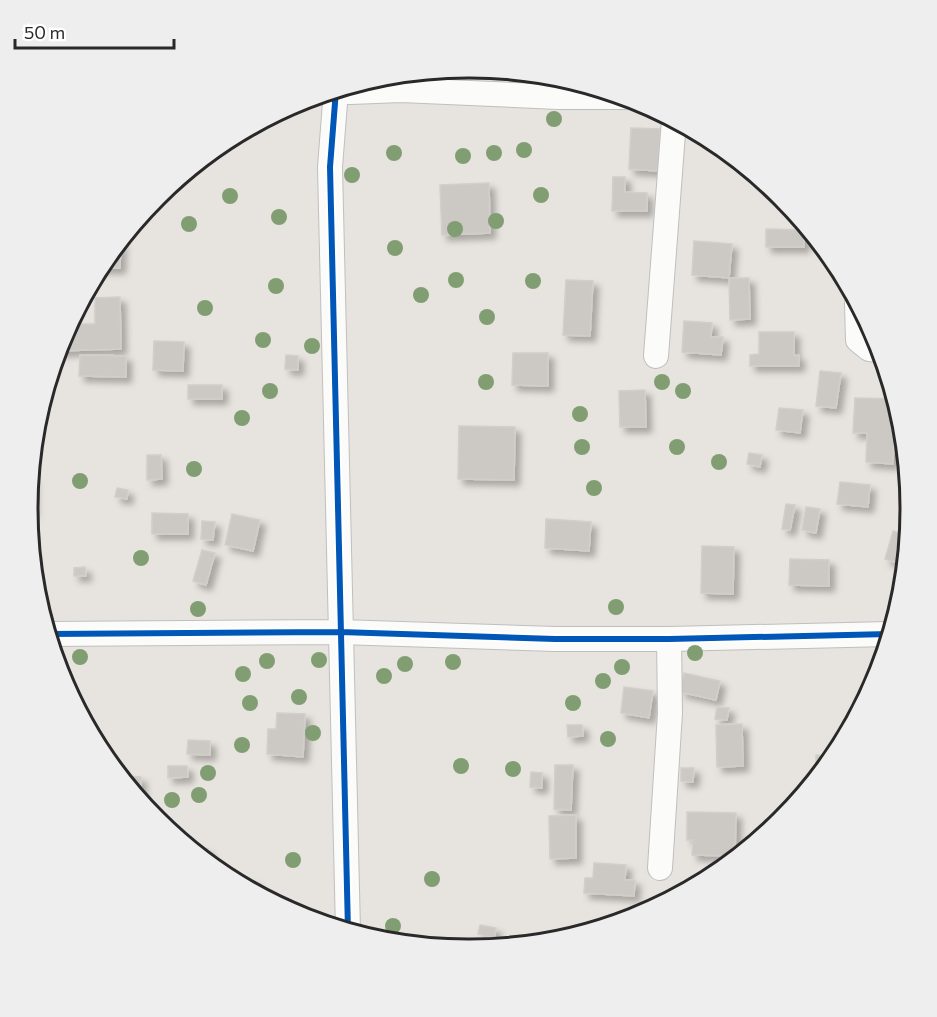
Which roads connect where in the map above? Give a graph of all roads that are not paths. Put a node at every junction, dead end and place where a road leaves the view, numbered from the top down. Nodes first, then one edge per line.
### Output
1 (558, 87) edge
2 (361, 91) edge
3 (332, 99) edge
4 (673, 129) edge
5 (858, 324) edge
6 (869, 349) edge
7 (657, 356) dead end
8 (340, 632) junction
9 (56, 634) edge
10 (881, 634) edge
11 (669, 639) junction
12 (660, 868) dead end
13 (348, 922) edge

1 - 2 street
3 - 8 street
4 - 7 street
5 - 6 street
8 - 9 street
8 - 11 street
8 - 13 street
10 - 11 street
11 - 12 street

